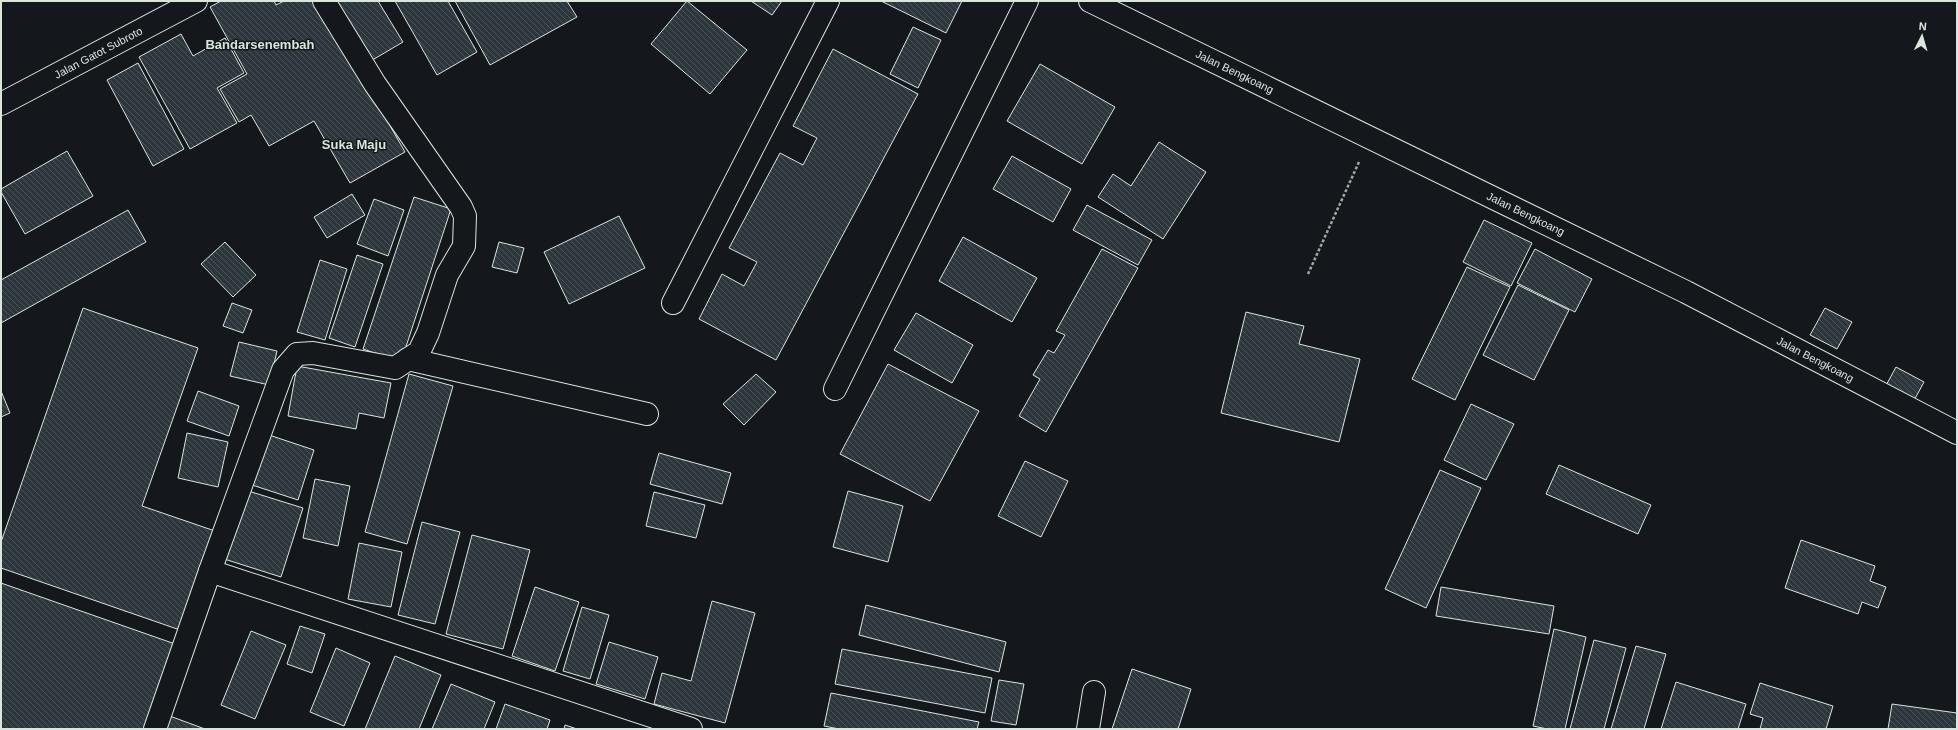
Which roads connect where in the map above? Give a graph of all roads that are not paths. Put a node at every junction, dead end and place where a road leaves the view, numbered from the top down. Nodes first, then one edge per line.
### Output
1 (196, 1) edge
2 (324, 1) edge
3 (828, 1) edge
4 (1027, 1) edge
5 (1090, 1) edge
6 (1, 104) edge
7 (673, 303) dead end
8 (408, 359) junction
9 (835, 389) dead end
10 (647, 414) dead end
11 (1957, 433) edge
12 (210, 571) junction
13 (1094, 692) dead end
14 (155, 729) edge
15 (691, 729) edge
16 (1088, 729) edge

1 - 6 street, Jalan Gatot Subroto
2 - 8 street
3 - 7 street
4 - 9 street
5 - 11 street, Jalan Bengkoang
8 - 10 street
8 - 12 street
12 - 14 street
12 - 15 street
13 - 16 street

